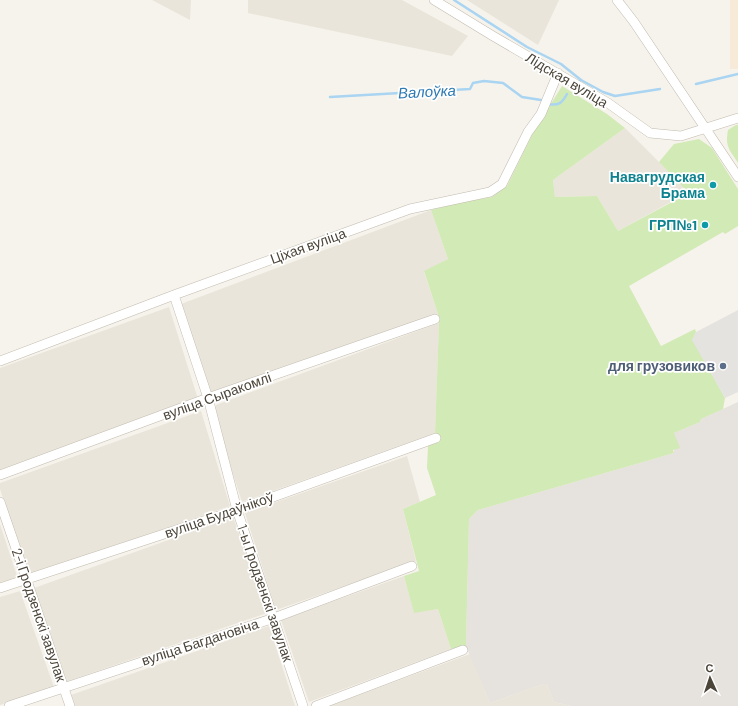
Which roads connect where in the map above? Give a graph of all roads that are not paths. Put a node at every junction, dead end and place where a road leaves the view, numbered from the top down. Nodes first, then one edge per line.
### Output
1 (434, 0) edge
2 (617, 0) edge
3 (558, 74) junction
4 (738, 118) edge
5 (706, 128) junction
6 (738, 177) edge
7 (174, 296) junction
8 (435, 319) dead end
9 (0, 362) edge
10 (208, 398) junction
11 (436, 438) dead end
12 (0, 475) edge
13 (0, 502) edge
14 (237, 510) junction
15 (412, 566) dead end
16 (26, 580) junction
17 (0, 588) edge
18 (274, 618) junction
19 (464, 650) dead end
20 (64, 687) junction
21 (9, 706) edge
22 (70, 706) edge
23 (303, 706) edge
24 (316, 706) edge

1 - 3 street, Лідская вуліца
2 - 5 street
3 - 5 street, Лідская вуліца
3 - 7 street, Ціхая вуліца
4 - 5 street, Лідская вуліца
5 - 6 street
7 - 9 street, Ціхая вуліца
7 - 10 street, 1-ы Гродзенскі завулак
8 - 10 street, вуліца Сыракомлі
10 - 12 street, вуліца Сыракомлі
10 - 14 street, 1-ы Гродзенскі завулак
11 - 14 street, вуліца Будаўнікоў
13 - 16 street, 2-і Гродзенскі завулак
14 - 16 street, вуліца Будаўнікоў
14 - 18 street, 1-ы Гродзенскі завулак
15 - 18 street, вуліца Багдановіча
16 - 17 street, вуліца Будаўнікоў
16 - 20 street, 2-і Гродзенскі завулак
18 - 20 street, вуліца Багдановіча
18 - 23 street, 1-ы Гродзенскі завулак
19 - 24 street
20 - 21 street, вуліца Багдановіча
20 - 22 street, 2-і Гродзенскі завулак

